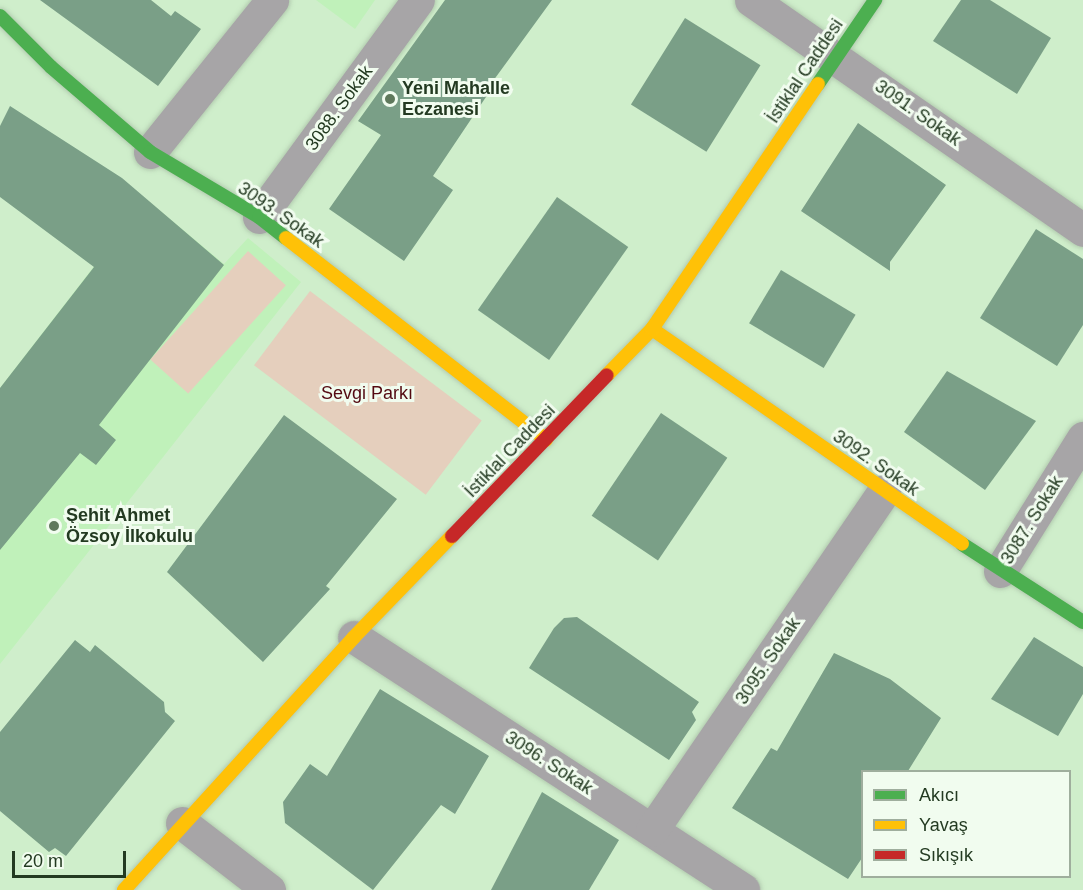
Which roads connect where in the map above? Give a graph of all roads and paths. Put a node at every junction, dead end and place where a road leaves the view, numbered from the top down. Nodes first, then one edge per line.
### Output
1 (272, 0) edge
2 (418, 0) edge
3 (751, 0) edge
4 (876, 0) edge
5 (0, 16) edge
6 (837, 56) junction
7 (150, 152) junction
8 (259, 217) junction
9 (1083, 230) edge
10 (651, 329) junction
11 (1083, 438) edge
12 (546, 440) junction
13 (884, 491) junction
14 (1000, 571) junction
15 (1083, 622) edge
16 (354, 637) junction
17 (182, 823) junction
18 (652, 830) junction
19 (124, 890) edge
20 (269, 890) edge
21 (743, 890) edge

1 - 7 street
2 - 8 street, 3088. Sokak
3 - 6 street, 3091. Sokak
4 - 6 street, İstiklal Caddesi
5 - 7 street, 3093. Sokak
6 - 9 street, 3091. Sokak
6 - 10 street, İstiklal Caddesi
7 - 8 street, 3093. Sokak
8 - 12 street, 3093. Sokak
10 - 12 street, İstiklal Caddesi
10 - 13 street, 3092. Sokak
11 - 14 street, 3087. Sokak
12 - 16 street, İstiklal Caddesi
13 - 14 street, 3092. Sokak
13 - 18 street, 3095. Sokak
14 - 15 street, 3092. Sokak
16 - 17 street, İstiklal Caddesi
16 - 18 street, 3096. Sokak
17 - 19 street, İstiklal Caddesi
17 - 20 street
18 - 21 street, 3096. Sokak

